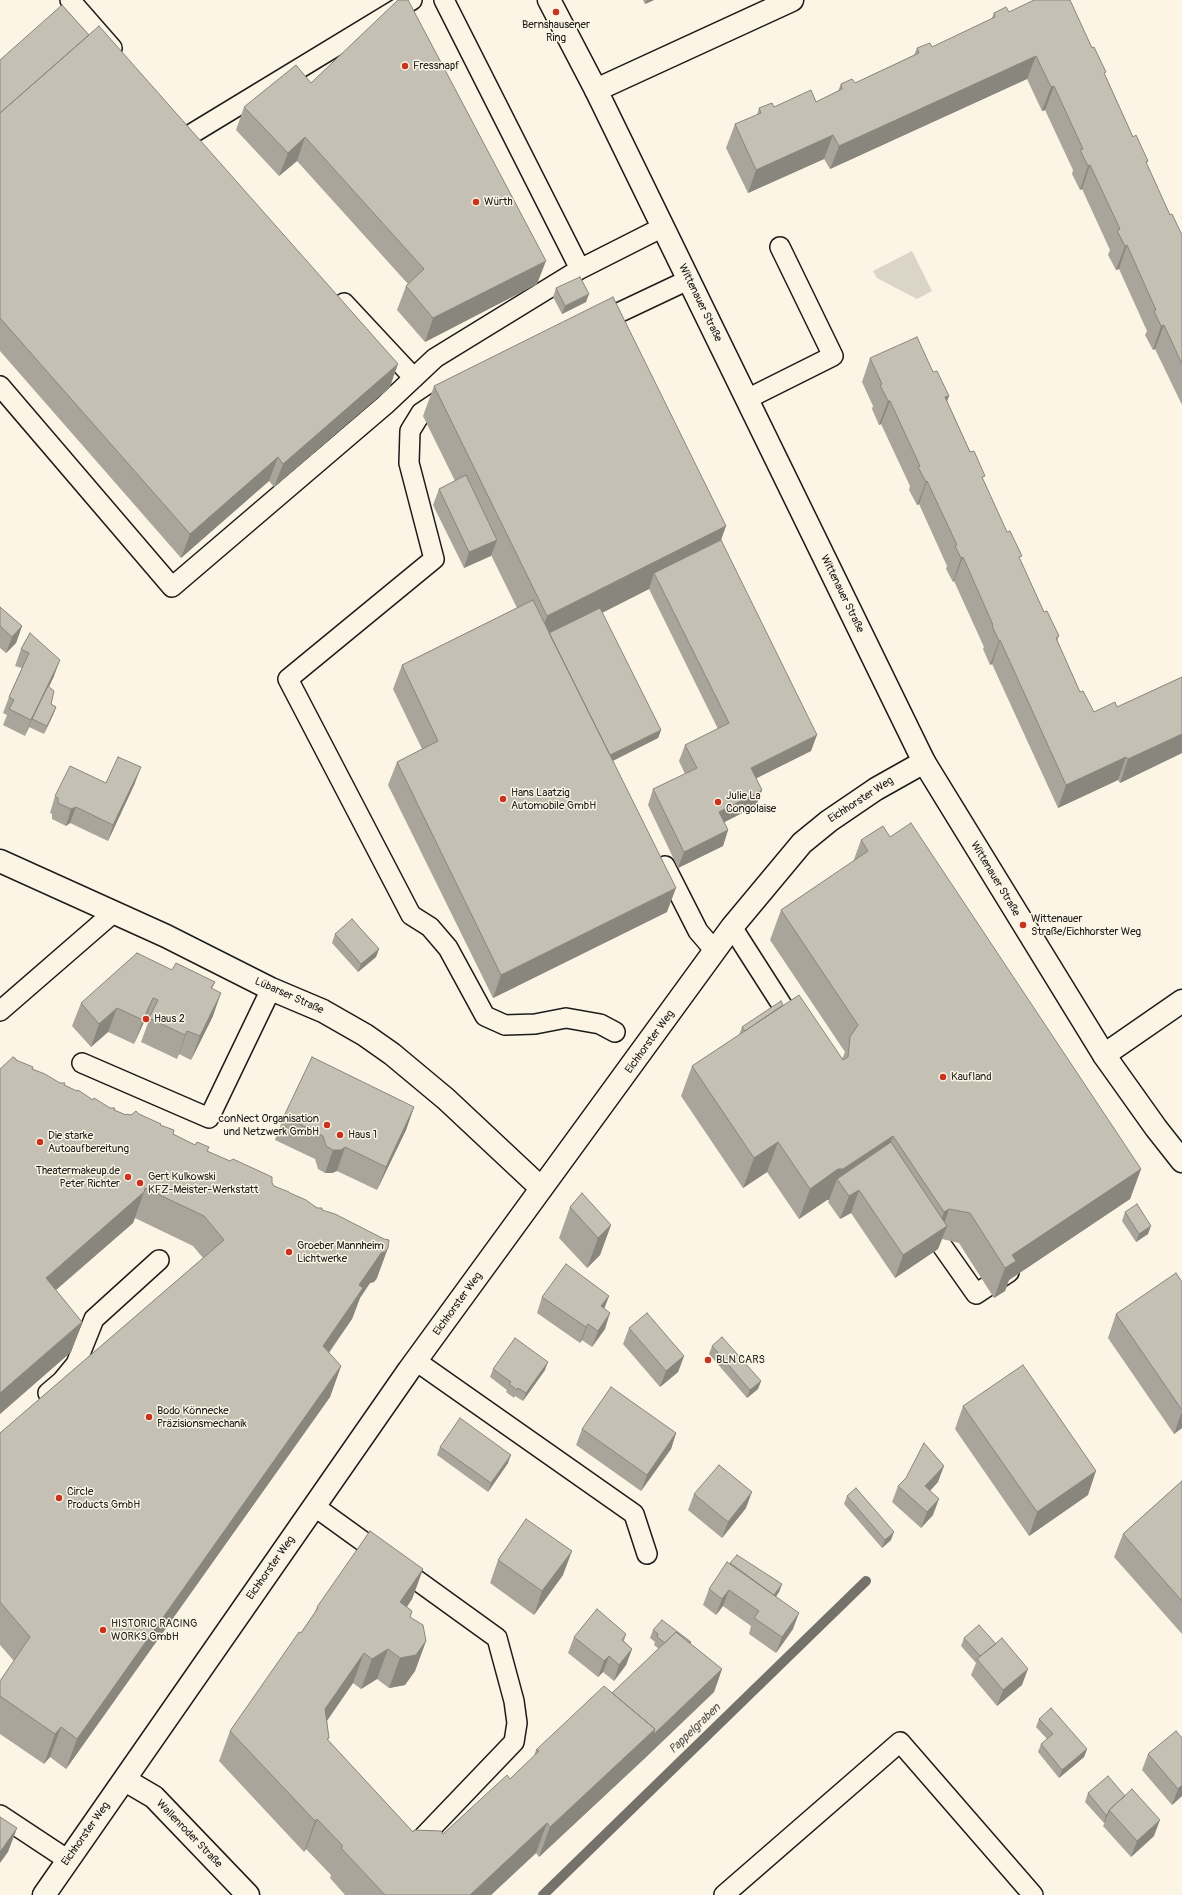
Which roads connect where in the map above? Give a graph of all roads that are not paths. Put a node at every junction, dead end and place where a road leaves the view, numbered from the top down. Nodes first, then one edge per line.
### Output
1 (70, 0) edge
2 (412, 0) edge
3 (444, 0) edge
4 (549, 0) edge
5 (792, 0) edge
6 (121, 59) edge
7 (596, 90) junction
8 (188, 136) edge
9 (663, 227) junction
10 (780, 247) dead end
11 (580, 270) junction
12 (688, 280) junction
13 (333, 292) edge
14 (581, 330) edge
15 (414, 378) junction
16 (0, 386) edge
17 (460, 390) edge
18 (747, 399) junction
19 (924, 762) junction
20 (658, 853) edge
21 (0, 861) edge
22 (113, 913) junction
23 (732, 927) junction
24 (715, 950) junction
25 (271, 989) junction
26 (1182, 1002) edge
27 (0, 1010) edge
28 (615, 1032) dead end
29 (805, 1041) edge
30 (1104, 1055) junction
31 (82, 1063) dead end
32 (1182, 1161) edge
33 (541, 1188) junction
34 (915, 1207) edge
35 (159, 1260) dead end
36 (1010, 1266) edge
37 (416, 1361) junction
38 (34, 1406) edge
39 (314, 1506) junction
40 (647, 1554) dead end
41 (125, 1780) junction
42 (0, 1815) edge
43 (424, 1836) edge
44 (68, 1860) junction
45 (44, 1895) edge
46 (248, 1895) edge
47 (724, 1895) edge
48 (1033, 1895) edge

1 - 6 lane
2 - 8 lane
3 - 11 lane
4 - 7 main road, Wittenauer Straße
5 - 7 main road
7 - 9 main road, Wittenauer Straße
9 - 11 lane
9 - 12 main road, Wittenauer Straße
10 - 18 lane
11 - 15 lane
12 - 14 lane
12 - 18 main road, Wittenauer Straße
13 - 15 lane
15 - 16 lane
17 - 28 lane
18 - 19 main road, Wittenauer Straße
19 - 23 main road, Eichhorster Weg
19 - 30 main road, Wittenauer Straße
20 - 24 lane
21 - 22 main road, Lübarser Straße
22 - 25 main road, Lübarser Straße
22 - 27 lane
23 - 24 main road, Eichhorster Weg
23 - 29 lane
24 - 33 main road, Eichhorster Weg
25 - 31 lane
25 - 33 main road, Lübarser Straße
26 - 30 main road
30 - 32 main road, Wittenauer Straße
33 - 37 main road, Eichhorster Weg
34 - 36 lane
35 - 38 lane
37 - 39 main road, Eichhorster Weg
37 - 40 lane
39 - 41 main road, Eichhorster Weg
39 - 43 lane
41 - 44 main road, Eichhorster Weg
41 - 46 main road, Wallenroder Straße
42 - 44 lane
44 - 45 main road, Eichhorster Weg
47 - 48 lane

